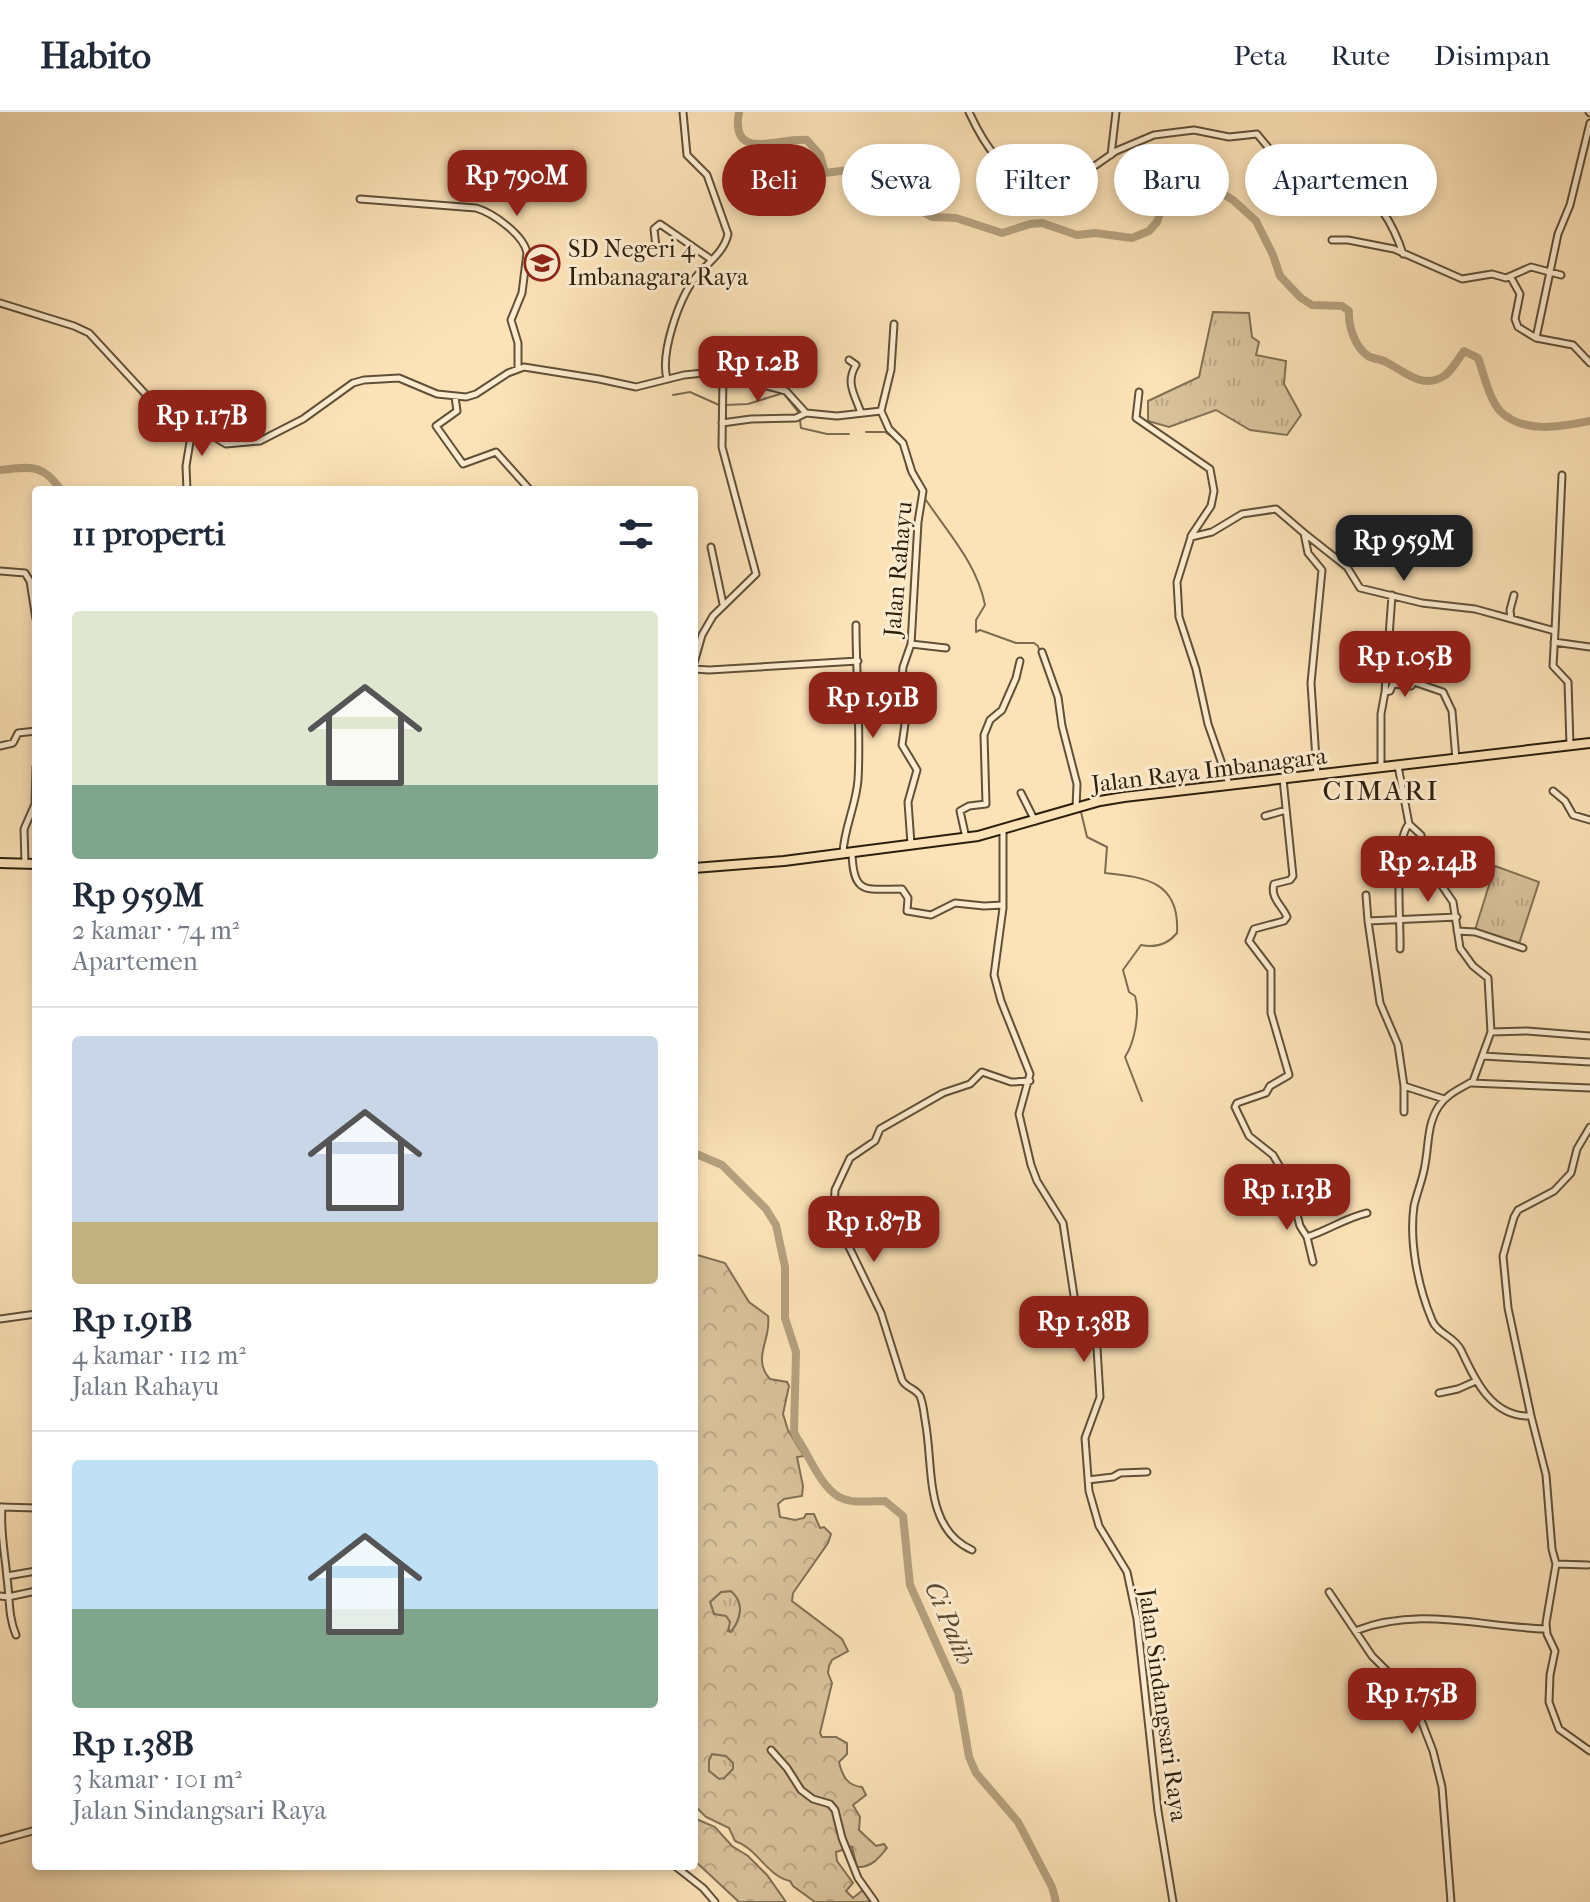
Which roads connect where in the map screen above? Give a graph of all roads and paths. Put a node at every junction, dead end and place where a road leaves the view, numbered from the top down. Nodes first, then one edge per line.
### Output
1 (683, 112) edge
2 (969, 112) edge
3 (1116, 112) edge
4 (1590, 123) edge
5 (1111, 155) junction
6 (360, 199) dead end
7 (1332, 240) dead end
8 (656, 247) dead end
9 (1403, 254) junction
10 (712, 260) junction
11 (1549, 273) junction
12 (1561, 275) dead end
13 (1510, 276) junction
14 (0, 303) edge
15 (894, 324) dead end
16 (1536, 338) junction
17 (849, 360) dead end
18 (1590, 363) edge
19 (518, 368) junction
20 (723, 374) junction
21 (667, 379) junction
22 (1139, 392) dead end
23 (455, 397) junction
24 (881, 411) junction
25 (861, 413) junction
26 (802, 416) junction
27 (722, 423) junction
28 (193, 424) junction
29 (1562, 475) dead end
30 (187, 486) edge
31 (526, 486) edge
32 (1304, 533) junction
33 (1191, 537) junction
34 (711, 547) dead end
35 (0, 571) edge
36 (32, 594) edge
37 (1392, 595) junction
38 (1514, 595) dead end
39 (724, 605) junction
40 (1512, 620) junction
41 (856, 625) dead end
42 (1555, 631) junction
43 (1554, 642) junction
44 (911, 644) junction
45 (1590, 647) edge
46 (946, 648) dead end
47 (698, 651) edge
48 (1042, 652) dead end
49 (858, 661) junction
50 (1020, 661) dead end
51 (698, 669) edge
52 (1385, 692) junction
53 (32, 731) edge
54 (1590, 743) edge
55 (0, 746) edge
56 (1570, 746) junction
57 (1456, 760) junction
58 (1398, 766) junction
59 (1381, 768) junction
60 (1317, 776) junction
61 (1283, 779) junction
62 (1229, 785) junction
63 (1553, 791) dead end
64 (1021, 793) dead end
65 (1079, 807) junction
66 (1286, 810) junction
67 (32, 811) edge
68 (1265, 816) dead end
69 (1590, 820) edge
70 (1036, 821) junction
71 (1409, 824) junction
72 (1003, 831) junction
73 (966, 838) junction
74 (911, 845) junction
75 (848, 853) junction
76 (1400, 853) junction
77 (1378, 854) dead end
78 (0, 863) edge
79 (25, 864) junction
80 (32, 864) edge
81 (698, 868) edge
82 (1366, 895) dead end
83 (1003, 905) junction
84 (1457, 917) junction
85 (1400, 920) junction
86 (1368, 921) junction
87 (1457, 931) junction
88 (1523, 948) dead end
89 (1400, 949) dead end
90 (1491, 1032) junction
91 (1590, 1036) edge
92 (1483, 1056) junction
93 (1590, 1062) edge
94 (1030, 1081) junction
95 (1471, 1083) junction
96 (1404, 1086) junction
97 (1590, 1088) edge
98 (1444, 1099) junction
99 (1404, 1112) dead end
100 (1590, 1127) edge
101 (1367, 1213) dead end
102 (1307, 1237) junction
103 (1313, 1262) dead end
104 (32, 1315) edge
105 (0, 1319) edge
106 (1476, 1381) junction
107 (1439, 1393) dead end
108 (1531, 1416) junction
109 (1147, 1472) dead end
110 (1088, 1480) junction
111 (1, 1507) edge
112 (32, 1508) edge
113 (972, 1550) dead end
114 (1556, 1564) junction
115 (1588, 1565) edge
116 (32, 1572) edge
117 (7, 1576) junction
118 (32, 1592) edge
119 (1329, 1592) dead end
120 (0, 1596) edge
121 (8, 1597) junction
122 (1546, 1629) junction
123 (1355, 1631) junction
124 (16, 1635) dead end
125 (771, 1750) dead end
126 (1590, 1751) edge
127 (32, 1831) edge
128 (0, 1840) edge
129 (680, 1870) edge
130 (715, 1902) edge
131 (875, 1902) edge
132 (1173, 1902) edge
133 (1451, 1902) edge

1 - 10 street
2 - 5 street
3 - 5 street
4 - 11 street
5 - 9 street
6 - 19 street
7 - 9 street
8 - 10 street
9 - 13 street
10 - 21 street
11 - 12 street
11 - 13 street
11 - 16 street
13 - 16 street
14 - 28 street
15 - 24 street
16 - 18 street
17 - 25 street
19 - 21 street
19 - 23 street
20 - 21 street
20 - 26 street
20 - 27 street
22 - 33 street
23 - 28 street
23 - 31 street
24 - 25 street
24 - 44 street, Jalan Rahayu
25 - 26 street
26 - 27 street
27 - 39 street
28 - 30 street
29 - 42 street
32 - 33 street
32 - 37 street
32 - 60 street
33 - 62 street
34 - 39 street
35 - 36 street
37 - 40 street
37 - 52 street
38 - 40 street
39 - 47 street
40 - 42 street
41 - 49 street
42 - 43 street
43 - 45 street
43 - 56 street
44 - 46 street
44 - 74 street, Jalan Rahayu
48 - 65 street
49 - 51 street
49 - 75 street
50 - 73 street
52 - 57 street
52 - 59 street
53 - 55 street
54 - 56 highway, Jalan Raya Imbanagara
56 - 57 highway, Jalan Raya Imbanagara
57 - 58 highway, Jalan Raya Imbanagara
58 - 59 highway, Jalan Raya Imbanagara
58 - 71 street
59 - 60 highway, Jalan Raya Imbanagara
60 - 61 highway, Jalan Raya Imbanagara
61 - 62 highway, Jalan Raya Imbanagara
61 - 66 street
62 - 65 highway, Jalan Raya Imbanagara
63 - 69 street
64 - 70 street
65 - 70 highway, Jalan Raya Imbanagara
66 - 68 street
66 - 102 street
67 - 79 street
70 - 72 highway, Jalan Raya Imbanagara
71 - 76 street
71 - 84 street
72 - 73 highway, Jalan Raya Imbanagara
72 - 83 street
73 - 74 highway, Jalan Raya Imbanagara
74 - 75 highway, Jalan Raya Imbanagara
75 - 81 highway, Jalan Raya Imbanagara
75 - 83 street
76 - 77 street
76 - 85 street
78 - 79 highway
79 - 80 highway
82 - 86 street
83 - 94 street
84 - 85 street
84 - 87 street
85 - 86 street
85 - 89 street
86 - 96 street
87 - 88 street
87 - 90 street
90 - 91 street
90 - 92 street
92 - 93 street
92 - 95 street
94 - 110 street, Jalan Sindangsari Raya
94 - 113 street
95 - 97 street
95 - 98 street
96 - 98 street
96 - 99 street
98 - 106 street
100 - 108 street
101 - 102 street
102 - 103 street
104 - 105 street
106 - 107 street
106 - 108 street
108 - 114 street
109 - 110 street
110 - 132 street, Jalan Sindangsari Raya
111 - 112 street
111 - 117 street
114 - 115 street
114 - 122 street
116 - 117 street
117 - 121 street
118 - 121 street
119 - 123 street
120 - 121 street
121 - 124 street
122 - 123 street
122 - 126 street
123 - 133 street
125 - 131 street
127 - 128 street
129 - 130 street

